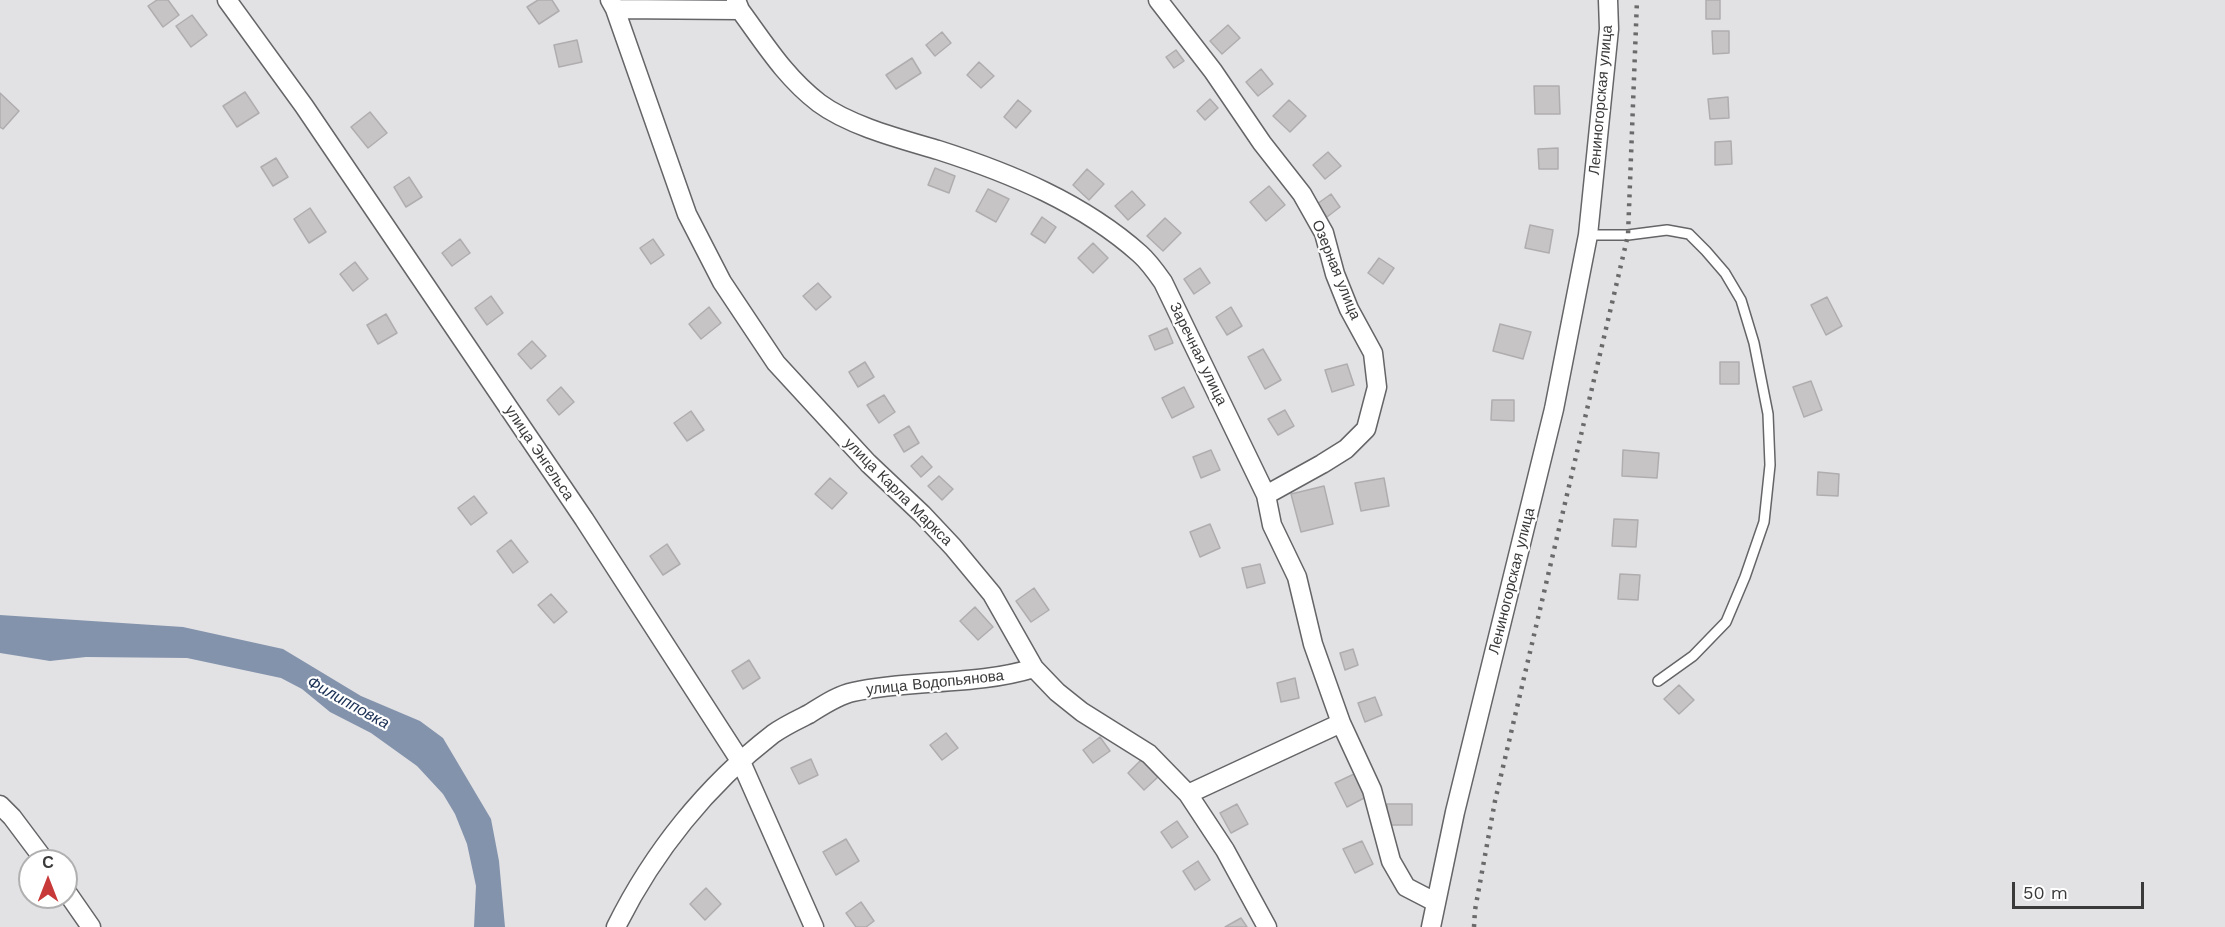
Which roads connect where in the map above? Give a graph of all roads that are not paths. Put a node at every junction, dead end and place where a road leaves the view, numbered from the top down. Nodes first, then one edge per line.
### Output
1 (227, 0) edge
2 (1158, 0) edge
3 (1608, 0) edge
4 (613, 4) edge
5 (738, 5) edge
6 (1588, 235) junction
7 (1266, 495) junction
8 (1034, 668) junction
9 (1658, 681) dead end
10 (1341, 723) junction
11 (741, 762) junction
12 (1188, 794) junction
13 (0, 805) edge
14 (36, 849) edge
15 (1435, 903) junction
16 (78, 908) edge
17 (91, 927) edge
18 (616, 927) edge
19 (814, 927) edge
20 (1266, 927) edge
21 (1431, 927) edge

1 - 11 street, улица Энгельса
2 - 7 street, Озерная улица
3 - 6 street, Лениногорская улица
4 - 5 street
4 - 8 street, улица Карла Маркса
5 - 7 street, Заречная улица
6 - 9 lane
6 - 15 street, Лениногорская улица
7 - 10 street, Заречная улица
8 - 11 street, улица Водопьянова
8 - 12 street, улица Карла Маркса
10 - 12 street
10 - 15 street, Заречная улица
11 - 18 street, улица Водопьянова
11 - 19 street, улица Энгельса
12 - 20 street, улица Карла Маркса
13 - 14 street
15 - 21 street, Лениногорская улица
16 - 17 street

